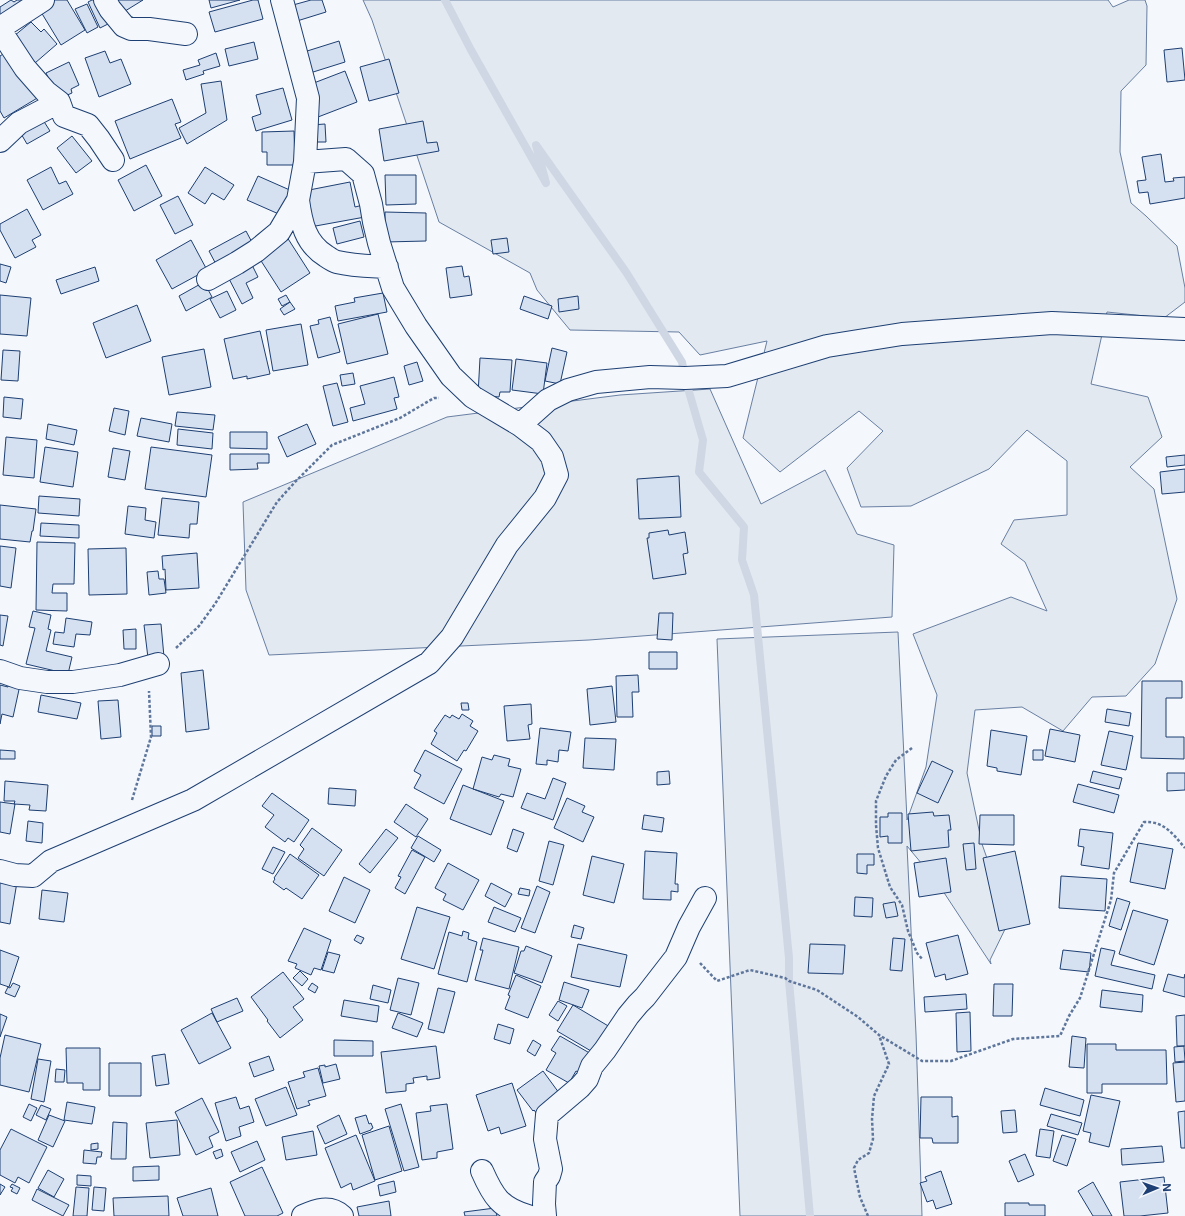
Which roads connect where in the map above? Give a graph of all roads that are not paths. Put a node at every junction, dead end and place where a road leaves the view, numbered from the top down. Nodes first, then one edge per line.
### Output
1 (42, 0) edge
2 (105, 0) edge
3 (282, 0) edge
4 (0, 29) edge
5 (186, 34) dead end
6 (59, 102) junction
7 (0, 140) edge
8 (113, 160) dead end
9 (305, 162) junction
10 (298, 200) junction
11 (386, 267) junction
12 (208, 279) dead end
13 (1185, 329) edge
14 (520, 425) junction
15 (158, 664) road end
16 (0, 671) edge
17 (0, 871) edge
18 (705, 898) dead end
19 (482, 1171) dead end
20 (303, 1216) edge
21 (342, 1216) edge
22 (528, 1216) edge
23 (545, 1216) edge

1 - 4 street
2 - 5 street
3 - 9 street
4 - 6 street
6 - 7 street
6 - 8 street
9 - 10 street
9 - 11 street
10 - 11 street
10 - 12 street
11 - 14 street
13 - 14 street
14 - 17 street
15 - 16 street
18 - 23 street
19 - 22 street
20 - 21 street

